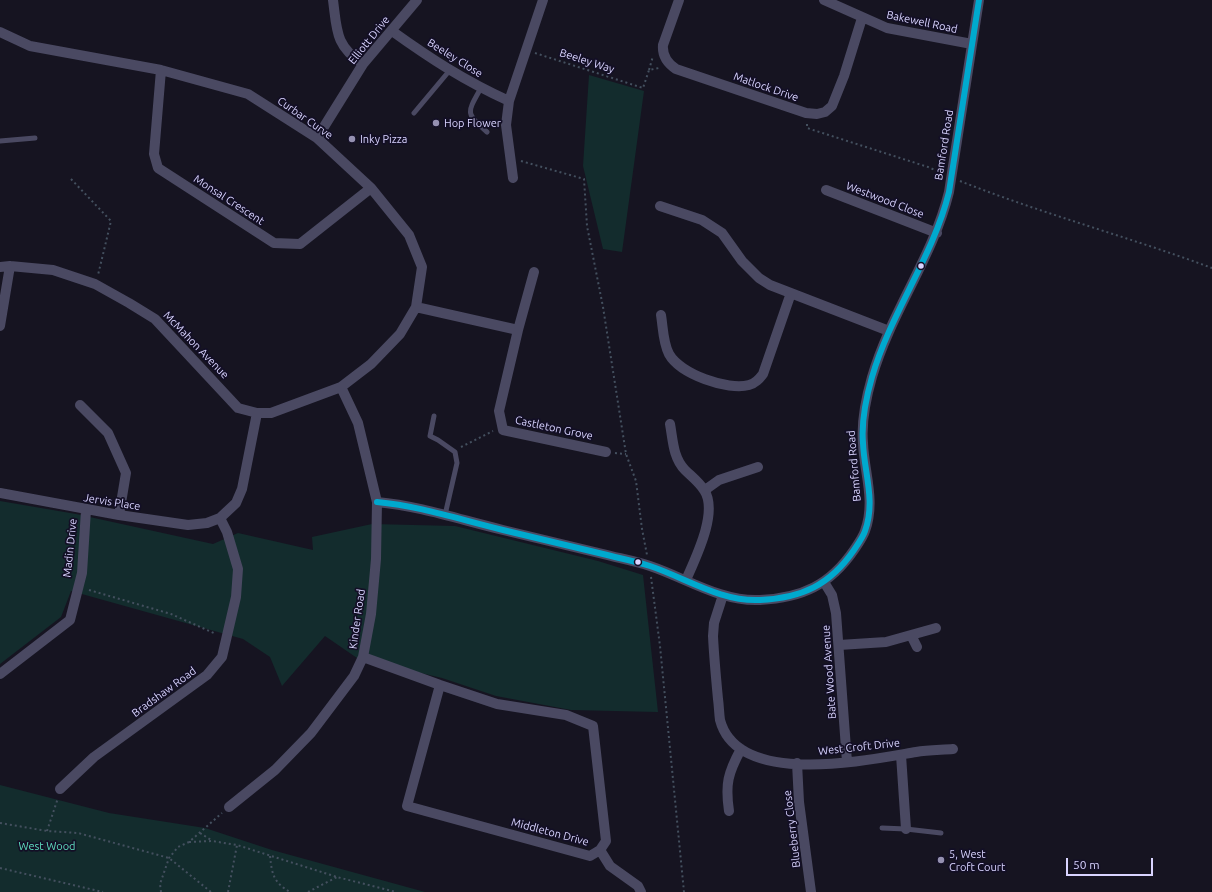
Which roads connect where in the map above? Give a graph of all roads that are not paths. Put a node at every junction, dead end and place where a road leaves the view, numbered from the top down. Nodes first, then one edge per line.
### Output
1 (333, 0) edge
2 (417, 0) edge
3 (543, 0) edge
4 (679, 0) edge
5 (824, 0) edge
6 (978, 0) edge
7 (862, 18) junction
8 (392, 31) junction
9 (0, 32) edge
10 (972, 44) junction
11 (363, 64) junction
12 (160, 70) junction
13 (450, 70) junction
14 (481, 88) junction
15 (509, 101) junction
16 (414, 114) dead end
17 (487, 132) dead end
18 (35, 138) dead end
19 (317, 138) junction
20 (0, 141) edge
21 (513, 178) dead end
22 (371, 188) junction
23 (826, 190) dead end
24 (660, 206) dead end
25 (937, 233) junction
26 (5, 267) edge
27 (534, 272) dead end
28 (791, 293) junction
29 (416, 307) junction
30 (662, 315) dead end
31 (0, 326) edge
32 (518, 330) junction
33 (889, 331) junction
34 (340, 387) junction
35 (80, 405) dead end
36 (257, 413) junction
37 (434, 416) dead end
38 (670, 424) dead end
39 (606, 452) dead end
40 (758, 467) dead end
41 (705, 490) junction
42 (0, 494) edge
43 (377, 502) junction
44 (86, 510) junction
45 (119, 515) junction
46 (445, 515) junction
47 (220, 518) junction
48 (686, 580) junction
49 (824, 582) junction
50 (723, 595) junction
51 (936, 628) dead end
52 (911, 635) junction
53 (839, 645) junction
54 (916, 647) dead end
55 (363, 657) junction
56 (0, 674) edge
57 (440, 686) junction
58 (741, 749) junction
59 (952, 749) dead end
60 (901, 755) junction
61 (847, 762) junction
62 (797, 763) junction
63 (60, 789) road end
64 (229, 807) road end
65 (729, 811) dead end
66 (882, 828) dead end
67 (906, 829) junction
68 (941, 833) dead end
69 (600, 850) junction
70 (641, 892) edge
71 (811, 892) edge

1 - 11 street
2 - 8 street, Elliott Drive
3 - 15 street
4 - 7 street, Matlock Drive
5 - 7 street, Bakewell Road
6 - 10 street, Bamford Road
7 - 10 street, Bakewell Road
8 - 11 street, Elliott Drive
8 - 13 street, Beeley Close
9 - 12 street, Curbar Curve
10 - 25 street, Bamford Road
11 - 19 street, Elliott Drive
12 - 19 street, Curbar Curve
12 - 22 street, Monsal Crescent
13 - 14 street, Beeley Close
13 - 16 lane
14 - 15 street, Beeley Close
14 - 17 lane
15 - 21 street
18 - 20 lane
19 - 22 street, Curbar Curve
22 - 29 street, Curbar Curve
23 - 25 street, Westwood Close
24 - 28 street
25 - 33 street, Bamford Road
26 - 31 street
26 - 36 street, McMahon Avenue
27 - 32 street, Castleton Grove
28 - 30 street
28 - 33 street
29 - 32 street
29 - 34 street, Curbar Curve
32 - 39 street, Castleton Grove
33 - 49 street, Bamford Road
34 - 36 street, McMahon Avenue
34 - 43 street, Kinder Road
35 - 45 street
36 - 47 street
37 - 46 lane
38 - 41 street
40 - 41 street
41 - 48 street
42 - 44 street, Jervis Place
43 - 46 street, Bamford Road
43 - 55 street, Kinder Road
44 - 45 street, Jervis Place
44 - 56 street, Madin Drive
45 - 47 street, Jervis Place
46 - 48 street, Bamford Road
47 - 63 street, Bradshaw Road
48 - 50 street, Bamford Road
49 - 50 street, Bamford Road
49 - 53 street, Bate Wood Avenue
50 - 58 street, West Croft Drive
51 - 52 street
52 - 53 street
52 - 54 street
53 - 61 street, Bate Wood Avenue
55 - 57 street, Middleton Drive
55 - 64 street, Kinder Road
57 - 69 street, Middleton Drive
57 - 69 street, Middleton Drive
58 - 62 street, West Croft Drive
58 - 65 street
59 - 60 street, West Croft Drive
60 - 61 street, West Croft Drive
60 - 67 street
61 - 62 street, West Croft Drive
62 - 71 street, Blueberry Close
66 - 67 lane
67 - 68 lane
69 - 70 street

